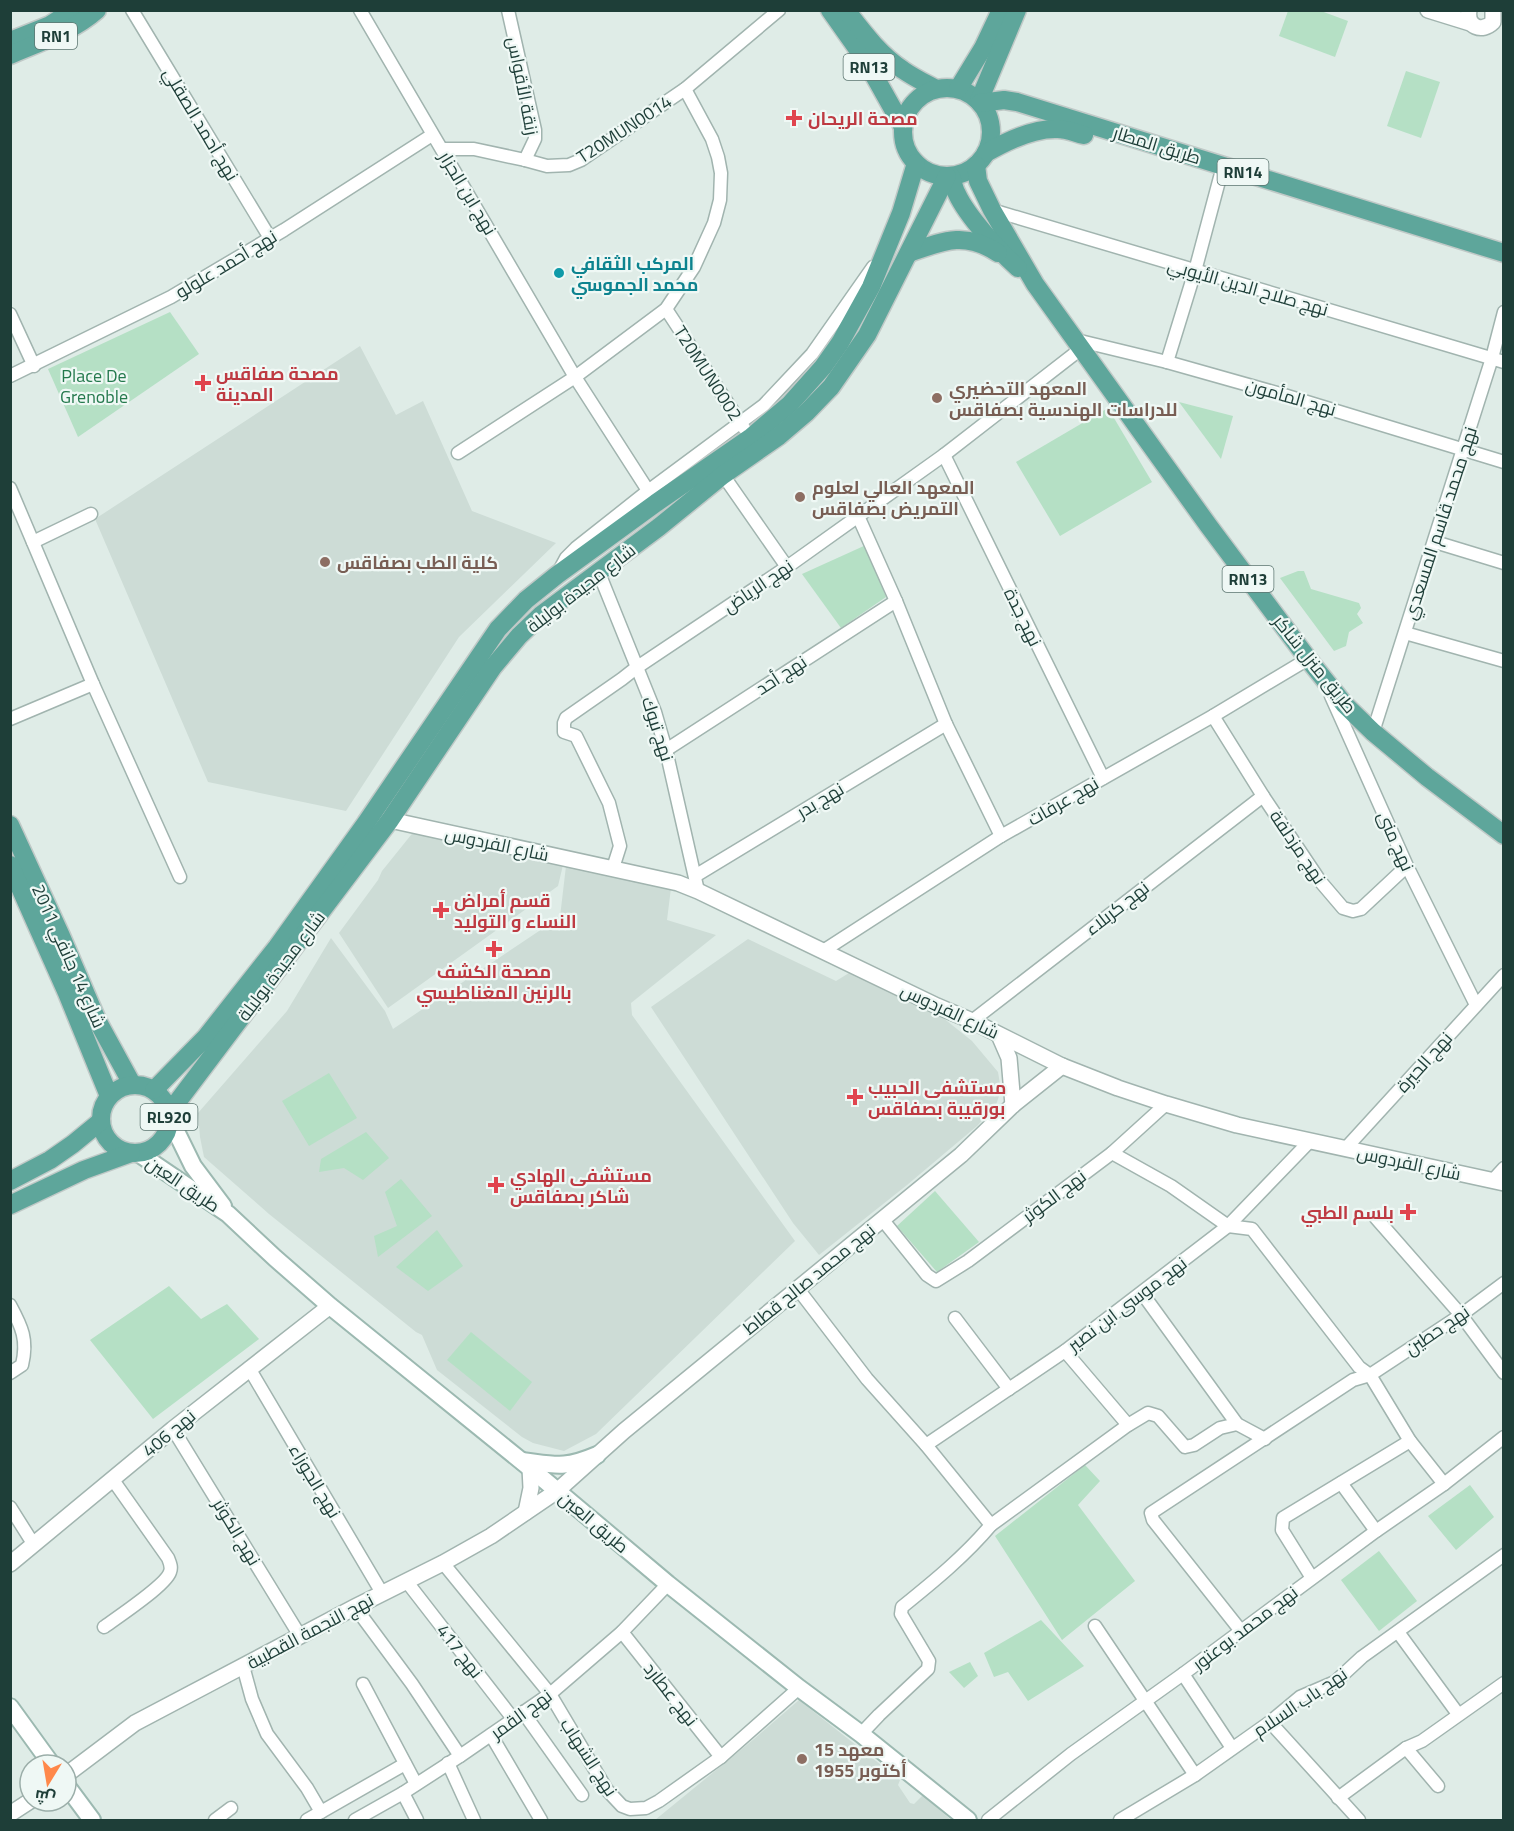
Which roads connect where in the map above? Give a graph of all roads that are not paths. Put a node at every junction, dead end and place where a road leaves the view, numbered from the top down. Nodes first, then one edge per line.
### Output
1 (73, 10) edge
2 (97, 10) edge
3 (132, 10) edge
4 (360, 10) edge
5 (508, 10) edge
6 (779, 10) edge
7 (830, 10) edge
8 (846, 10) edge
9 (1001, 10) edge
10 (1017, 10) edge
11 (1428, 10) edge
12 (1496, 13) edge
13 (1469, 17) edge
14 (10, 41) edge
15 (10, 55) edge
16 (685, 89) junction
17 (936, 89) junction
18 (958, 90) junction
19 (979, 102) junction
20 (903, 128) junction
21 (432, 135) junction
22 (442, 149) junction
23 (981, 159) junction
24 (525, 160) junction
25 (916, 163) junction
26 (1221, 171) junction
27 (949, 176) junction
28 (992, 210) junction
29 (270, 238) junction
30 (909, 253) junction
31 (1503, 253) edge
32 (1007, 258) junction
33 (1503, 266) edge
34 (1195, 271) junction
35 (1035, 284) junction
36 (666, 309) junction
37 (1503, 312) edge
38 (10, 314) edge
39 (1079, 344) junction
40 (1498, 360) edge
41 (1167, 362) junction
42 (34, 366) junction
43 (10, 376) edge
44 (576, 377) junction
45 (745, 430) junction
46 (1463, 450) junction
47 (458, 453) dead end
48 (944, 455) junction
49 (1503, 462) edge
50 (723, 475) junction
51 (10, 488) edge
52 (652, 497) junction
53 (91, 514) dead end
54 (858, 516) junction
55 (33, 542) junction
56 (1435, 542) junction
57 (1503, 563) edge
58 (787, 567) junction
59 (598, 573) junction
60 (896, 601) junction
61 (1405, 633) junction
62 (1308, 659) junction
63 (1503, 661) edge
64 (636, 668) junction
65 (1322, 675) junction
66 (93, 684) junction
67 (1213, 716) junction
68 (10, 719) edge
69 (946, 724) junction
70 (1373, 732) junction
71 (666, 750) junction
72 (1103, 778) junction
73 (1263, 796) junction
74 (397, 822) junction
75 (10, 825) edge
76 (1503, 835) edge
77 (1001, 836) junction
78 (10, 865) edge
79 (1407, 866) junction
80 (613, 868) junction
81 (180, 877) dead end
82 (697, 883) junction
83 (824, 951) junction
84 (1503, 975) edge
85 (1476, 1005) junction
86 (972, 1021) junction
87 (999, 1035) junction
88 (1062, 1066) junction
89 (132, 1084) junction
90 (154, 1090) junction
91 (109, 1096) junction
92 (1166, 1104) junction
93 (1013, 1105) junction
94 (169, 1116) junction
95 (101, 1121) junction
96 (1309, 1142) junction
97 (1345, 1149) junction
98 (135, 1153) junction
99 (1112, 1153) junction
100 (1500, 1177) edge
101 (10, 1181) edge
102 (10, 1205) edge
103 (228, 1214) junction
104 (1376, 1218) dead end
105 (882, 1219) junction
106 (1228, 1226) junction
107 (1503, 1283) edge
108 (798, 1289) junction
109 (1142, 1293) junction
110 (10, 1305) edge
111 (330, 1306) junction
112 (1461, 1315) junction
113 (955, 1318) dead end
114 (1065, 1351) junction
115 (249, 1368) junction
116 (10, 1372) edge
117 (1503, 1373) edge
118 (1370, 1375) junction
119 (1010, 1389) junction
120 (1237, 1424) junction
121 (1128, 1425) junction
122 (173, 1429) junction
123 (1503, 1437) edge
124 (1265, 1438) junction
125 (1410, 1441) junction
126 (926, 1445) junction
127 (597, 1455) junction
128 (525, 1464) junction
129 (113, 1480) junction
130 (1341, 1483) junction
131 (1444, 1484) junction
132 (557, 1491) junction
133 (10, 1507) edge
134 (526, 1512) junction
135 (991, 1525) junction
136 (1376, 1531) junction
137 (34, 1545) junction
138 (1503, 1555) edge
139 (443, 1563) junction
140 (10, 1564) edge
141 (1312, 1578) junction
142 (407, 1582) junction
143 (668, 1584) junction
144 (382, 1593) junction
145 (355, 1607) junction
146 (1095, 1626) dead end
147 (104, 1627) dead end
148 (1241, 1630) junction
149 (622, 1632) junction
150 (1398, 1632) junction
151 (300, 1636) junction
152 (243, 1666) junction
153 (1183, 1674) junction
154 (1503, 1683) edge
155 (363, 1684) dead end
156 (799, 1688) junction
157 (550, 1694) junction
158 (1144, 1702) junction
159 (10, 1707) edge
160 (1458, 1714) junction
161 (518, 1716) junction
162 (1270, 1722) junction
163 (861, 1734) junction
164 (491, 1735) junction
165 (1232, 1748) junction
166 (1406, 1748) junction
167 (43, 1753) edge
168 (460, 1756) junction
169 (721, 1757) junction
170 (448, 1763) junction
171 (405, 1764) junction
172 (78, 1766) edge
173 (1195, 1774) junction
174 (416, 1784) junction
175 (1438, 1786) dead end
176 (403, 1792) junction
177 (582, 1795) dead end
178 (1338, 1798) junction
179 (78, 1802) edge
180 (231, 1808) dead end
181 (321, 1812) junction
182 (92, 1821) edge
183 (215, 1821) edge
184 (307, 1821) edge
185 (355, 1821) edge
186 (417, 1821) edge
187 (474, 1821) edge
188 (541, 1821) edge
189 (968, 1821) edge
190 (988, 1821) edge
191 (1120, 1821) edge
192 (1359, 1821) edge

1 - 14 main road, RN1
2 - 15 main road, RN1
3 - 29 street, نهج أحمد الصقلي
4 - 21 street, نهج ابن الجزار
5 - 24 street, زنقة الأقواس
6 - 16 street, T20MUN0014
7 - 20 main road, RN13
8 - 17 main road, RN13
9 - 18 main road
10 - 19 main road
11 - 13 street
12 - 13 street
16 - 24 street, T20MUN0014
16 - 36 street
17 - 18 main road
17 - 20 main road
18 - 19 main road
19 - 23 main road
19 - 26 main road, طريق المطار / RN14
20 - 25 main road
21 - 22 street, نهج ابن الجزار
21 - 29 street, نهج أحمد علولو
22 - 24 street, T20MUN0014
22 - 44 street, نهج ابن الجزار
23 - 26 main road, طريق المطار / RN14
23 - 27 main road
23 - 28 main road, طريق منزل شاكر / RN13
25 - 27 main road
25 - 45 main road, شارع مجيدة بوليلة
26 - 31 main road, طريق المطار / RN14
26 - 33 main road, طريق المطار / RN14
26 - 34 street
27 - 30 main road, شارع مجيدة بوليلة
27 - 32 main road, طريق منزل شاكر / RN13
28 - 34 street, نهج صلاح الدين الأيوبي
28 - 35 main road, طريق منزل شاكر / RN13
29 - 42 street, نهج أحمد علولو
30 - 32 main road
30 - 50 main road, شارع مجيدة بوليلة
32 - 35 main road, طريق منزل شاكر / RN13
34 - 40 street, نهج صلاح الدين الأيوبي
34 - 41 street
35 - 39 main road, طريق منزل شاكر / RN13
36 - 44 street
36 - 45 street, T20MUN0002
37 - 40 street, نهج محمد قاسم المسعدي
38 - 42 street
39 - 41 street, نهج المأمون
39 - 48 street, نهج الرياض
39 - 62 main road, طريق منزل شاكر / RN13
40 - 46 street, نهج محمد قاسم المسعدي
41 - 46 street, نهج المأمون
42 - 43 street, نهج أحمد علولو
44 - 47 street
44 - 52 street, نهج ابن الجزار
45 - 52 main road, شارع مجيدة بوليلة
46 - 49 street, نهج المأمون
46 - 56 street, نهج محمد قاسم المسعدي
48 - 54 street, نهج الرياض
48 - 72 street, نهج جدة
50 - 58 street
50 - 59 main road, شارع مجيدة بوليلة
51 - 55 street
52 - 90 main road, شارع مجيدة بوليلة
53 - 55 street
54 - 58 street, نهج الرياض
54 - 60 street
55 - 66 street
56 - 57 street
56 - 61 street, نهج محمد قاسم المسعدي
58 - 64 street, نهج الرياض
59 - 64 street, نهج تبوك
59 - 74 main road, شارع مجيدة بوليلة
60 - 69 street
60 - 71 street, نهج أحد
61 - 63 street
61 - 70 street, نهج محمد قاسم المسعدي
62 - 65 main road, طريق منزل شاكر / RN13
62 - 67 street, نهج عرفات
64 - 71 street, نهج تبوك
64 - 80 street, نهج الرياض
65 - 70 main road, طريق منزل شاكر / RN13
65 - 79 street, نهج منى
66 - 68 street
66 - 81 street
67 - 72 street, نهج عرفات
67 - 73 street, نهج مزدلفة
69 - 77 street
69 - 82 street, نهج بدر
70 - 76 main road, طريق منزل شاكر / RN13
71 - 82 street, نهج تبوك
72 - 77 street, نهج عرفات
73 - 79 street, نهج مزدلفة
73 - 86 street, نهج كربلاء
74 - 80 street, شارع الفردوس
74 - 94 main road, شارع مجيدة بوليلة
75 - 89 main road, شارع 14 جانفي 2011
77 - 83 street, نهج عرفات
78 - 91 main road, شارع 14 جانفي 2011
79 - 85 street, نهج منى
80 - 82 street, شارع الفردوس
82 - 83 street, شارع الفردوس
83 - 86 street, شارع الفردوس
84 - 85 street, نهج الحيرة
85 - 97 street, نهج الحيرة
86 - 87 street, شارع الفردوس
87 - 88 street, شارع الفردوس
87 - 93 street
88 - 92 street, شارع الفردوس
88 - 93 street, نهج محمد صالح قطاط
89 - 90 main road, RL920
89 - 91 main road, RL920
90 - 94 main road, RL920
91 - 95 main road
92 - 96 street, شارع الفردوس
92 - 99 street, نهج الكوثر
93 - 105 street, نهج محمد صالح قطاط
94 - 98 main road, RL920
94 - 103 main road, طريق العين / RL920
95 - 98 main road, RL920
95 - 101 main road
96 - 97 street, شارع الفردوس
96 - 106 street, نهج موسى ابن نصير
97 - 100 street, شارع الفردوس
98 - 102 main road
98 - 103 main road, طريق العين / RL920
99 - 105 street, نهج الكوثر
99 - 106 street
103 - 111 main road, طريق العين / RL920
104 - 112 street
105 - 108 street, نهج محمد صالح قطاط
106 - 109 street, نهج موسى ابن نصير
106 - 118 street
107 - 112 street, نهج حطين
108 - 126 street
108 - 127 street, نهج محمد صالح قطاط
109 - 114 street, نهج موسى ابن نصير
109 - 120 street
110 - 116 street
111 - 115 street, نهج 406
111 - 128 main road, طريق العين / RL920
112 - 117 street
112 - 118 street, نهج حطين
113 - 119 street
114 - 119 street, نهج موسى ابن نصير
114 - 121 street
115 - 122 street, نهج 406
115 - 144 street, نهج الجوزاء
118 - 124 street, نهج حطين
118 - 125 street
119 - 126 street, نهج موسى ابن نصير
120 - 121 street
120 - 124 street
121 - 135 street
122 - 129 street, نهج 406
122 - 151 street, نهج الكوثر
123 - 131 street, نهج محمد بوعتور
124 - 148 street, نهج حطين
125 - 130 street
125 - 131 street
126 - 135 street
127 - 128 main road
127 - 132 street, نهج محمد صالح قطاط
128 - 132 main road, طريق العين / RL920
128 - 134 street
129 - 137 street, نهج 406
129 - 147 street
130 - 136 street
130 - 141 street
131 - 136 street, نهج محمد بوعتور
132 - 134 street, نهج النجمة القطبية
132 - 143 main road, طريق العين / RL920
133 - 137 street
134 - 139 street, نهج النجمة القطبية
135 - 163 street
136 - 141 street, نهج محمد بوعتور
137 - 140 street, نهج 406
138 - 150 street, نهج باب السلام
139 - 142 street, نهج النجمة القطبية
139 - 157 street, نهج الشهاب
141 - 148 street, نهج محمد بوعتور
142 - 144 street, نهج النجمة القطبية
142 - 161 street, نهج 417
143 - 149 street, نهج القمر
143 - 156 main road, طريق العين / RL920
144 - 145 street, نهج النجمة القطبية
145 - 151 street, نهج النجمة القطبية
145 - 168 street
146 - 158 street
148 - 153 street, نهج محمد بوعتور
149 - 157 street, نهج القمر
149 - 169 street, نهج عطارد
150 - 160 street
150 - 162 street, نهج باب السلام
151 - 152 street, نهج النجمة القطبية
152 - 172 street, نهج النجمة القطبية
152 - 181 street
153 - 158 street, نهج محمد بوعتور
153 - 165 street
154 - 160 street
155 - 171 street
156 - 163 main road, طريق العين / RL920
156 - 169 street, نهج الشهاب
157 - 161 street, نهج القمر
157 - 169 street, نهج الشهاب
158 - 173 street
158 - 190 street, نهج محمد بوعتور
159 - 167 main road
160 - 166 street
161 - 164 street, نهج القمر
161 - 177 street, نهج 417
162 - 165 street, نهج باب السلام
162 - 178 street
163 - 189 main road, طريق العين / RL920
164 - 168 street, نهج القمر
164 - 188 street
165 - 173 street, نهج باب السلام
166 - 175 street
166 - 178 street
168 - 170 street, نهج القمر
170 - 174 street, نهج القمر
170 - 187 street
171 - 174 street
171 - 181 street
173 - 191 street, نهج باب السلام
174 - 176 street, نهج القمر
176 - 185 street, نهج القمر
176 - 186 street
178 - 192 street
179 - 182 main road
180 - 183 street
181 - 184 street

